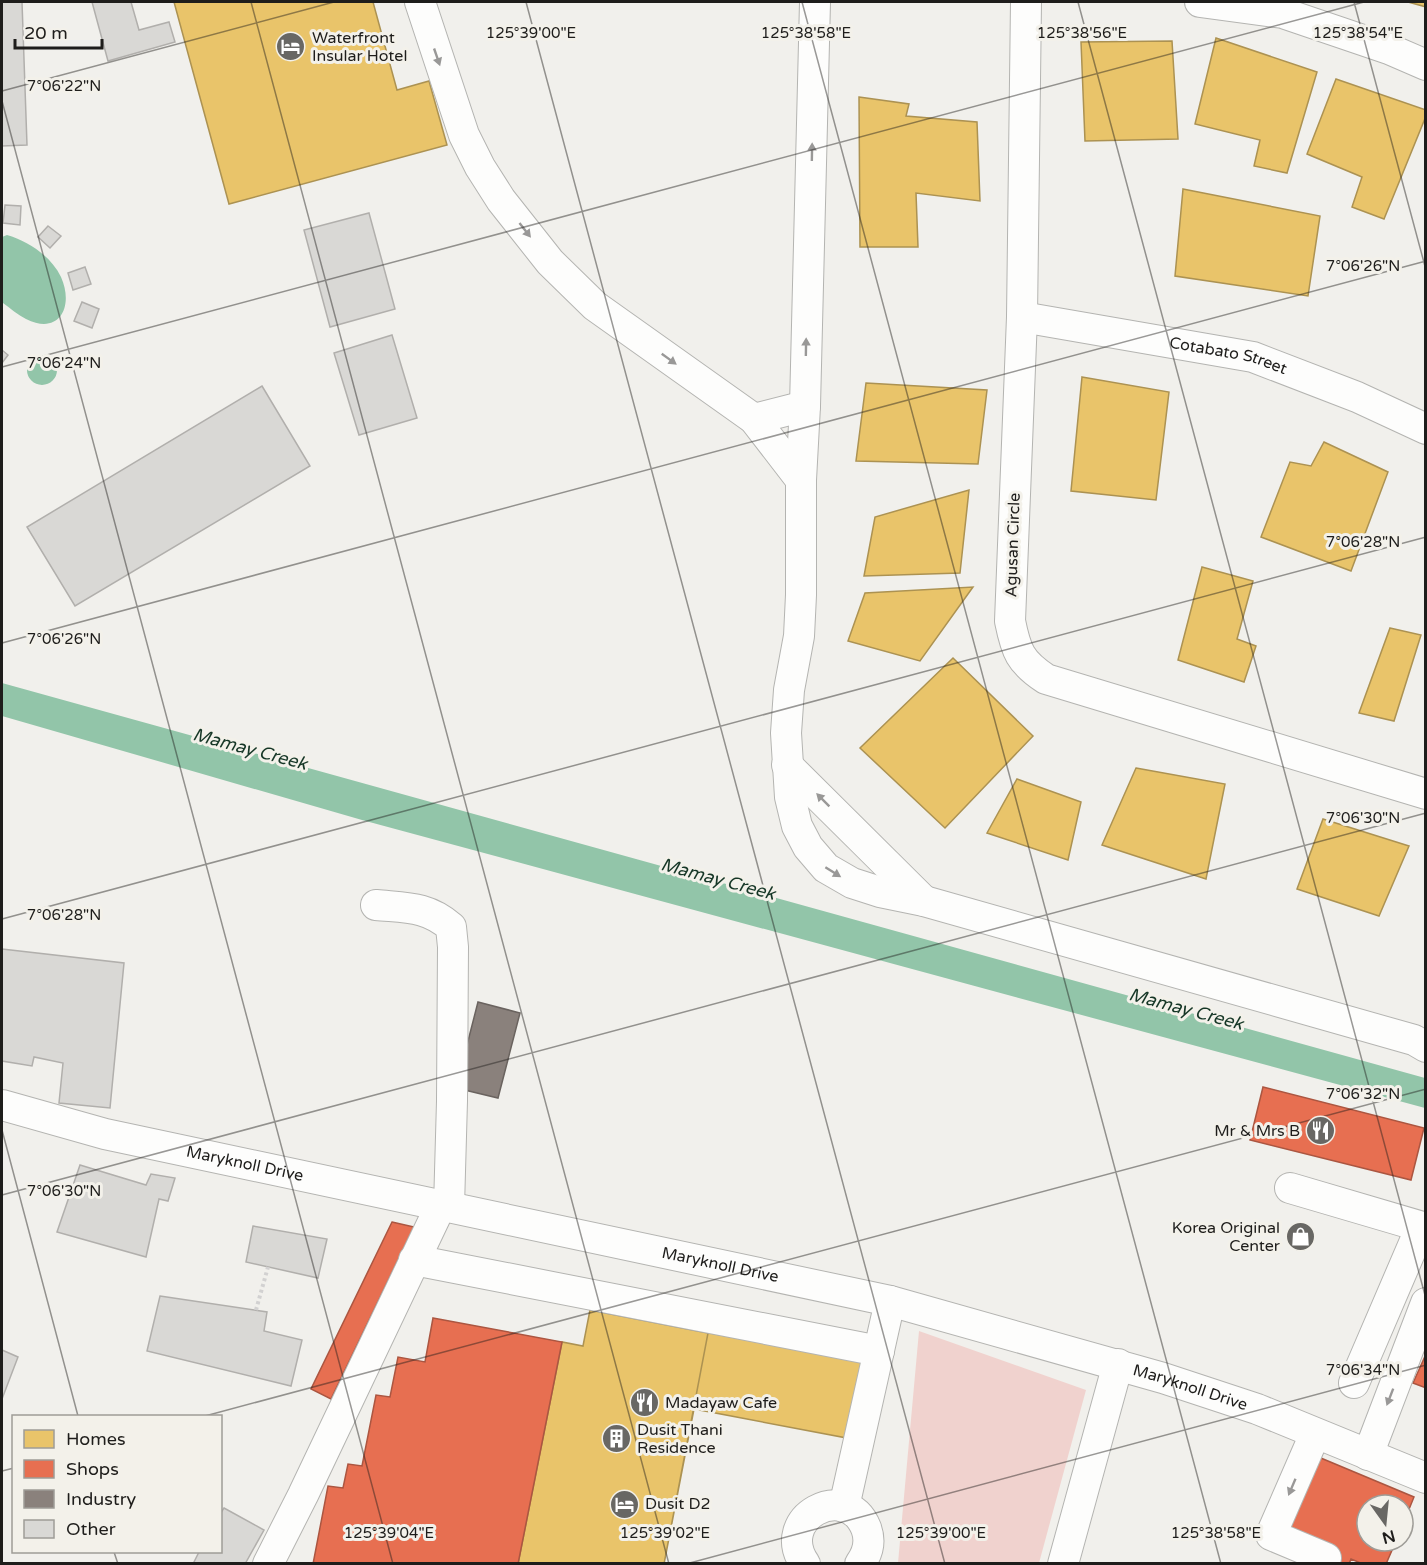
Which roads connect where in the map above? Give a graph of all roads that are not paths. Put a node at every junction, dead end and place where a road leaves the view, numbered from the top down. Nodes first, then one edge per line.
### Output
1 (420, 2) edge
2 (815, 2) edge
3 (1026, 2) edge
4 (1200, 2) edge
5 (1425, 65) edge
6 (1022, 317) junction
7 (805, 406) junction
8 (754, 419) junction
9 (1425, 429) edge
10 (801, 480) junction
11 (788, 765) junction
12 (1425, 794) edge
13 (846, 823) junction
14 (808, 847) junction
15 (924, 901) junction
16 (376, 905) dead end
17 (1422, 1042) edge
18 (2, 1105) edge
19 (1290, 1188) dead end
20 (445, 1206) junction
21 (1423, 1228) edge
22 (414, 1260) junction
23 (891, 1301) junction
24 (1425, 1303) edge
25 (879, 1351) junction
26 (1118, 1364) junction
27 (1354, 1383) dead end
28 (1315, 1434) junction
29 (1368, 1455) junction
30 (1425, 1478) edge
31 (844, 1507) junction
32 (1326, 1558) dead end
33 (268, 1563) edge
34 (806, 1563) edge
35 (860, 1563) edge
36 (1063, 1563) edge

1 -> 8 street
7 -> 2 street
3 - 6 street, Agusan Circle
4 - 5 street
6 - 9 street, Cotabato Street
6 - 12 street, Agusan Circle
7 - 8 street
7 - 10 street
8 - 10 street
10 - 11 street
13 -> 11 street
11 - 14 street
13 - 14 street
13 - 15 street
14 -> 15 street
15 - 17 street
16 - 20 street
18 - 20 street, Maryknoll Drive
19 - 21 street
20 - 22 street
20 - 23 street, Maryknoll Drive
21 - 27 street
22 - 25 street
22 - 33 street
23 - 25 street
23 - 26 street, Maryknoll Drive
24 -> 29 street
25 - 31 street
26 - 28 street, Maryknoll Drive
26 - 36 street
28 - 29 street, Maryknoll Drive
28 -> 32 street
29 - 30 street, Maryknoll Drive
31 - 34 street
31 - 35 street

